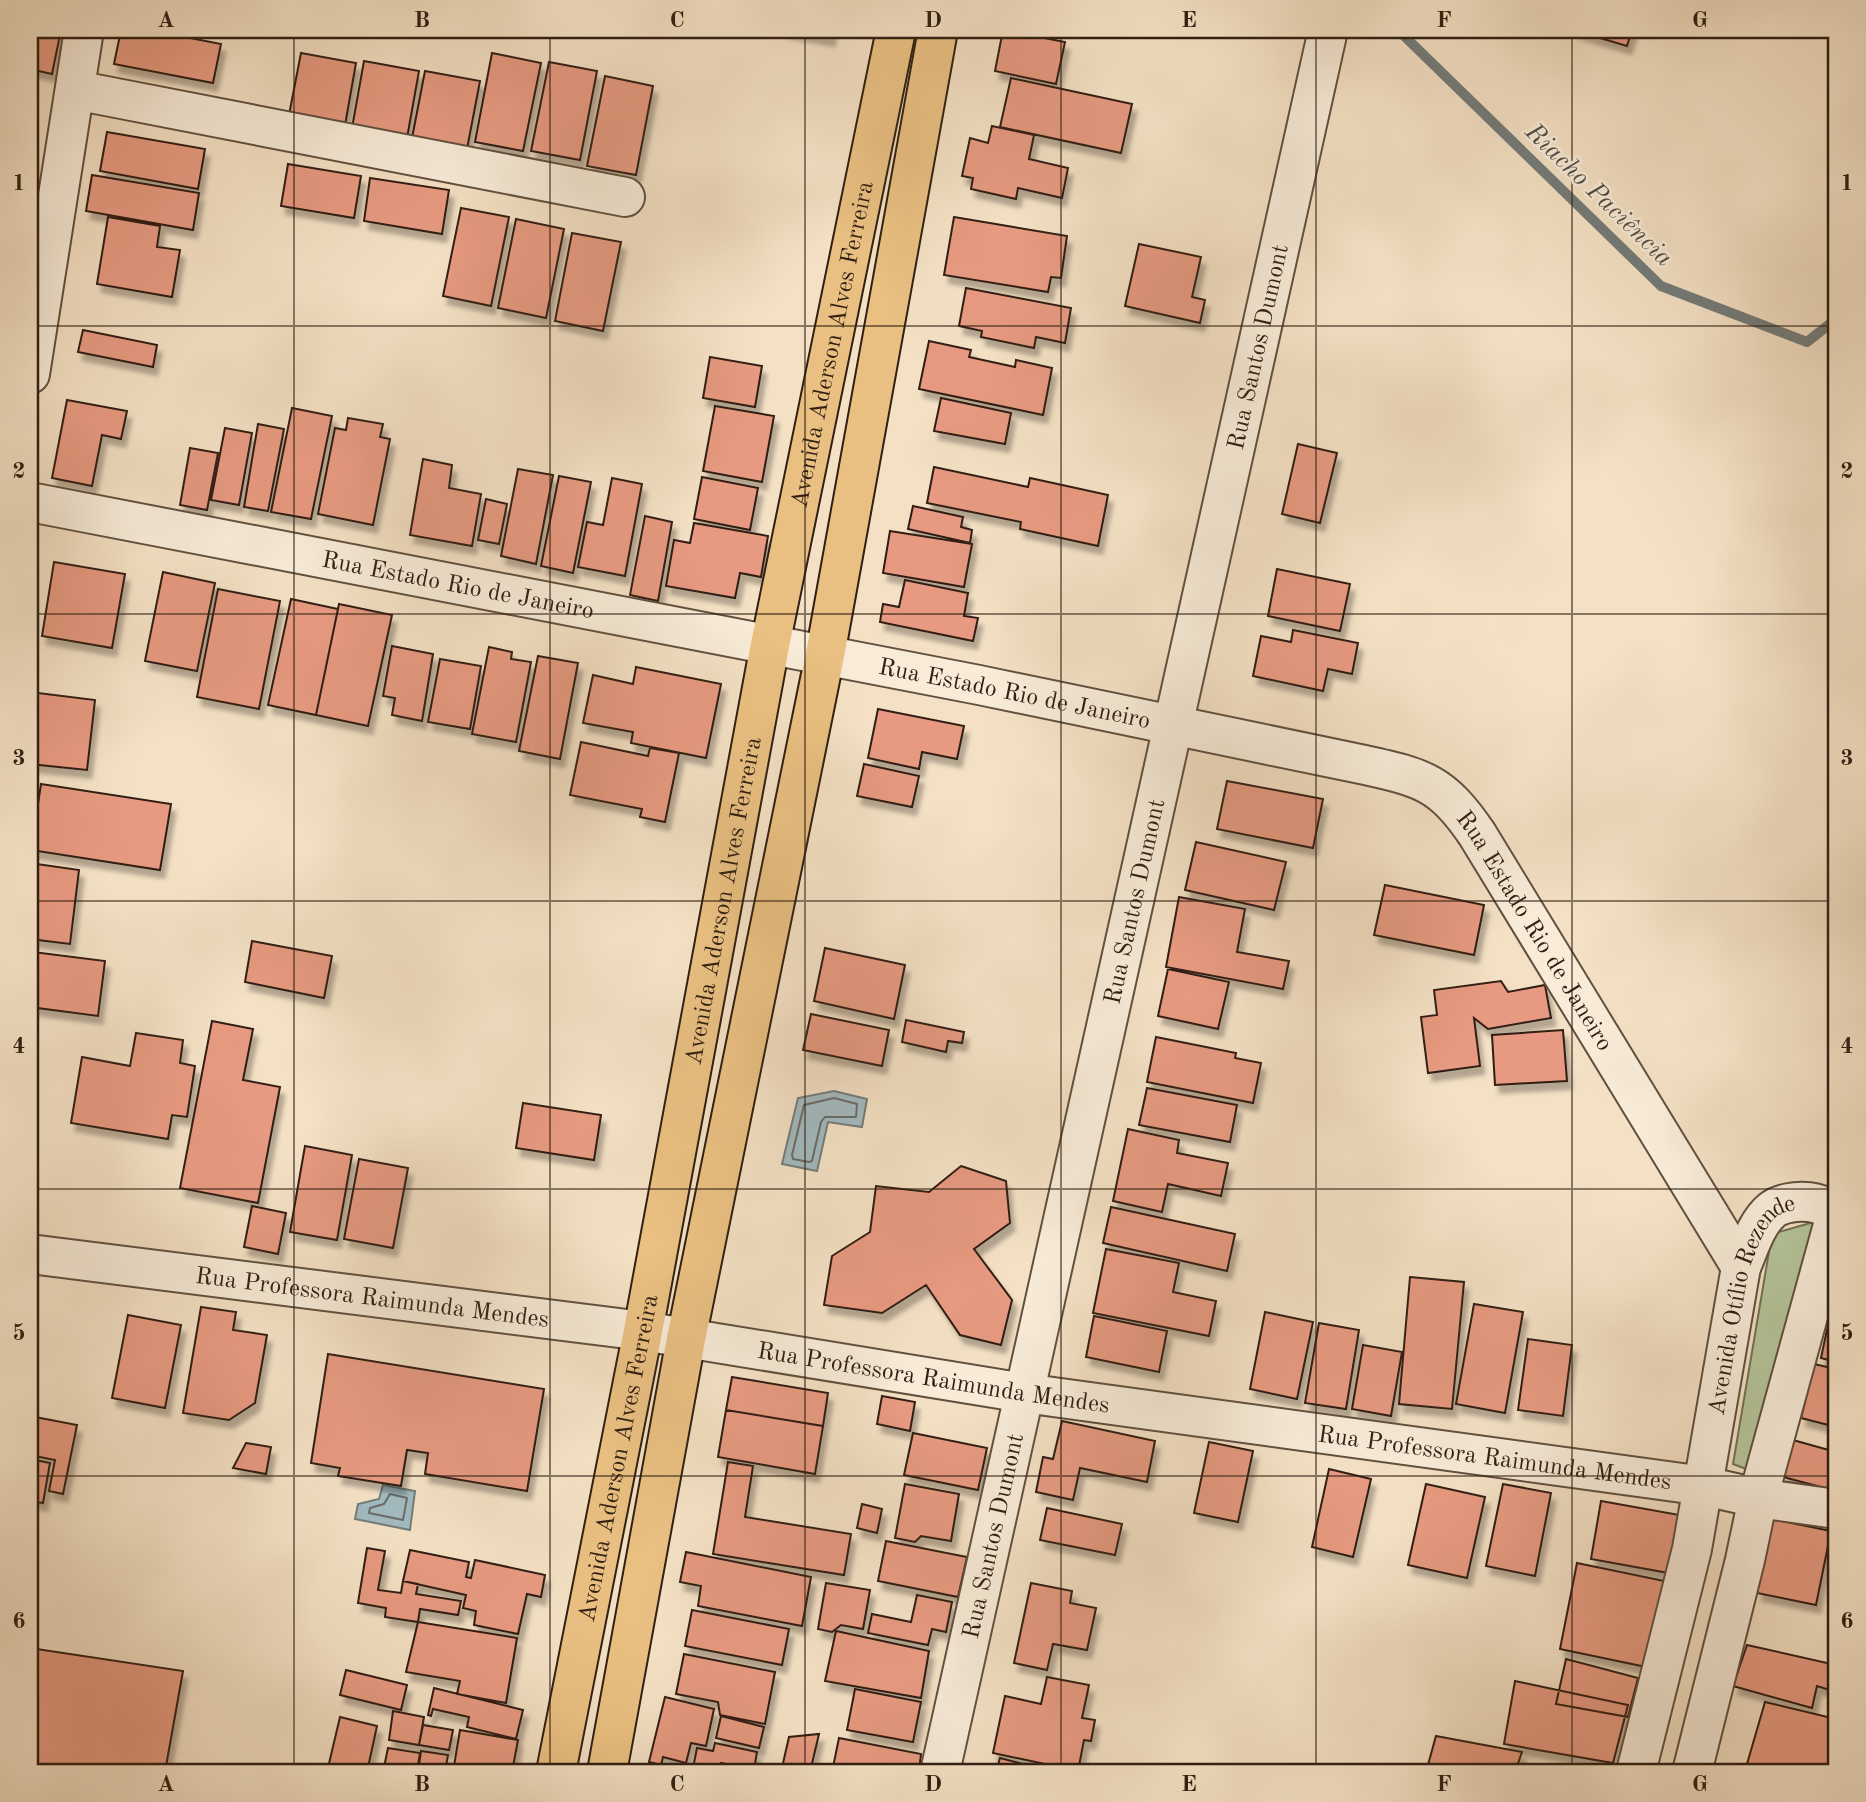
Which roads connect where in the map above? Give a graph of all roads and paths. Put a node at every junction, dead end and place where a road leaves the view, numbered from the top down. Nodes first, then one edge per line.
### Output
1 (84, 30) edge
2 (896, 30) edge
3 (938, 30) edge
4 (1328, 30) edge
5 (75, 90) junction
6 (625, 197) dead end
7 (30, 374) edge
8 (30, 502) edge
9 (769, 645) junction
10 (825, 655) junction
11 (1174, 726) junction
12 (30, 1254) edge
13 (1741, 1267) junction
14 (643, 1331) junction
15 (686, 1339) junction
16 (1024, 1393) junction
17 (1704, 1486) junction
18 (1758, 1498) junction
19 (1836, 1509) edge
20 (556, 1772) edge
21 (607, 1772) edge
22 (940, 1772) edge
23 (1636, 1772) edge
24 (1692, 1772) edge

1 - 5 street
2 - 9 main road, Avenida Aderson Alves Ferreira
3 - 10 main road, Avenida Aderson Alves Ferreira
4 - 11 street, Rua Santos Dumont
5 - 6 street
5 - 7 street
8 - 9 street, Rua Estado Rio de Janeiro
9 - 10 street, Rua Estado Rio de Janeiro
9 - 14 main road, Avenida Aderson Alves Ferreira
10 - 11 street, Rua Estado Rio de Janeiro
10 - 15 main road, Avenida Aderson Alves Ferreira
11 - 13 street, Rua Estado Rio de Janeiro
11 - 16 street, Rua Santos Dumont
12 - 14 street, Rua Professora Raimunda Mendes
13 - 17 street, Avenida Otílio Rezende
13 - 18 street, Avenida Otílio Rezende
14 - 15 street, Rua Professora Raimunda Mendes
14 - 20 main road, Avenida Aderson Alves Ferreira
15 - 16 street, Rua Professora Raimunda Mendes
15 - 21 main road, Avenida Aderson Alves Ferreira
16 - 17 street, Rua Professora Raimunda Mendes
16 - 22 street, Rua Santos Dumont
17 - 18 street, Rua Professora Raimunda Mendes
17 - 23 street, Avenida Otílio Rezende
18 - 19 street, Rua Professora Raimunda Mendes
18 - 24 street, Avenida Otílio Rezende

